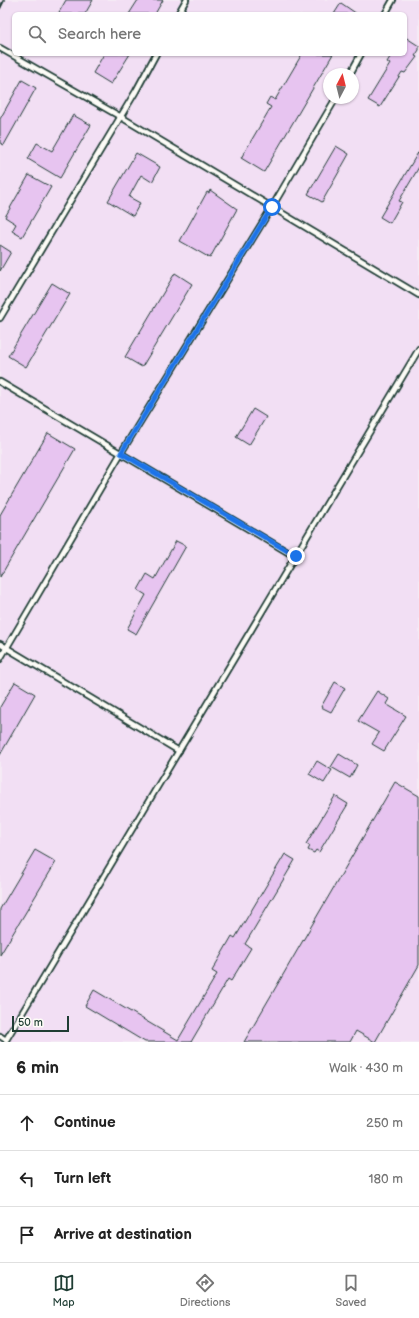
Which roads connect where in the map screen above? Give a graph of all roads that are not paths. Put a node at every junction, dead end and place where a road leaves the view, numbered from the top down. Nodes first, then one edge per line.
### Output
1 (186, 0) edge
2 (393, 0) edge
3 (179, 12) edge
4 (386, 12) edge
5 (0, 48) edge
6 (12, 55) edge
7 (14, 56) edge
8 (155, 56) edge
9 (360, 56) edge
10 (353, 68) edge
11 (332, 104) edge
12 (121, 117) junction
13 (272, 207) junction
14 (419, 295) edge
15 (0, 318) edge
16 (419, 349) edge
17 (0, 382) edge
18 (121, 453) junction
19 (296, 556) junction
20 (0, 644) edge
21 (6, 648) junction
22 (0, 659) edge
23 (179, 751) junction
24 (0, 1036) edge

1 - 3 lane
2 - 4 lane
5 - 6 lane
7 - 12 lane
8 - 12 lane
9 - 10 lane
11 - 13 lane
12 - 13 lane
12 - 15 lane
13 - 14 lane
13 - 18 lane
16 - 19 lane
17 - 18 lane
18 - 19 lane
18 - 21 lane
19 - 23 lane
20 - 21 lane
21 - 22 lane
21 - 23 lane
23 - 24 lane

